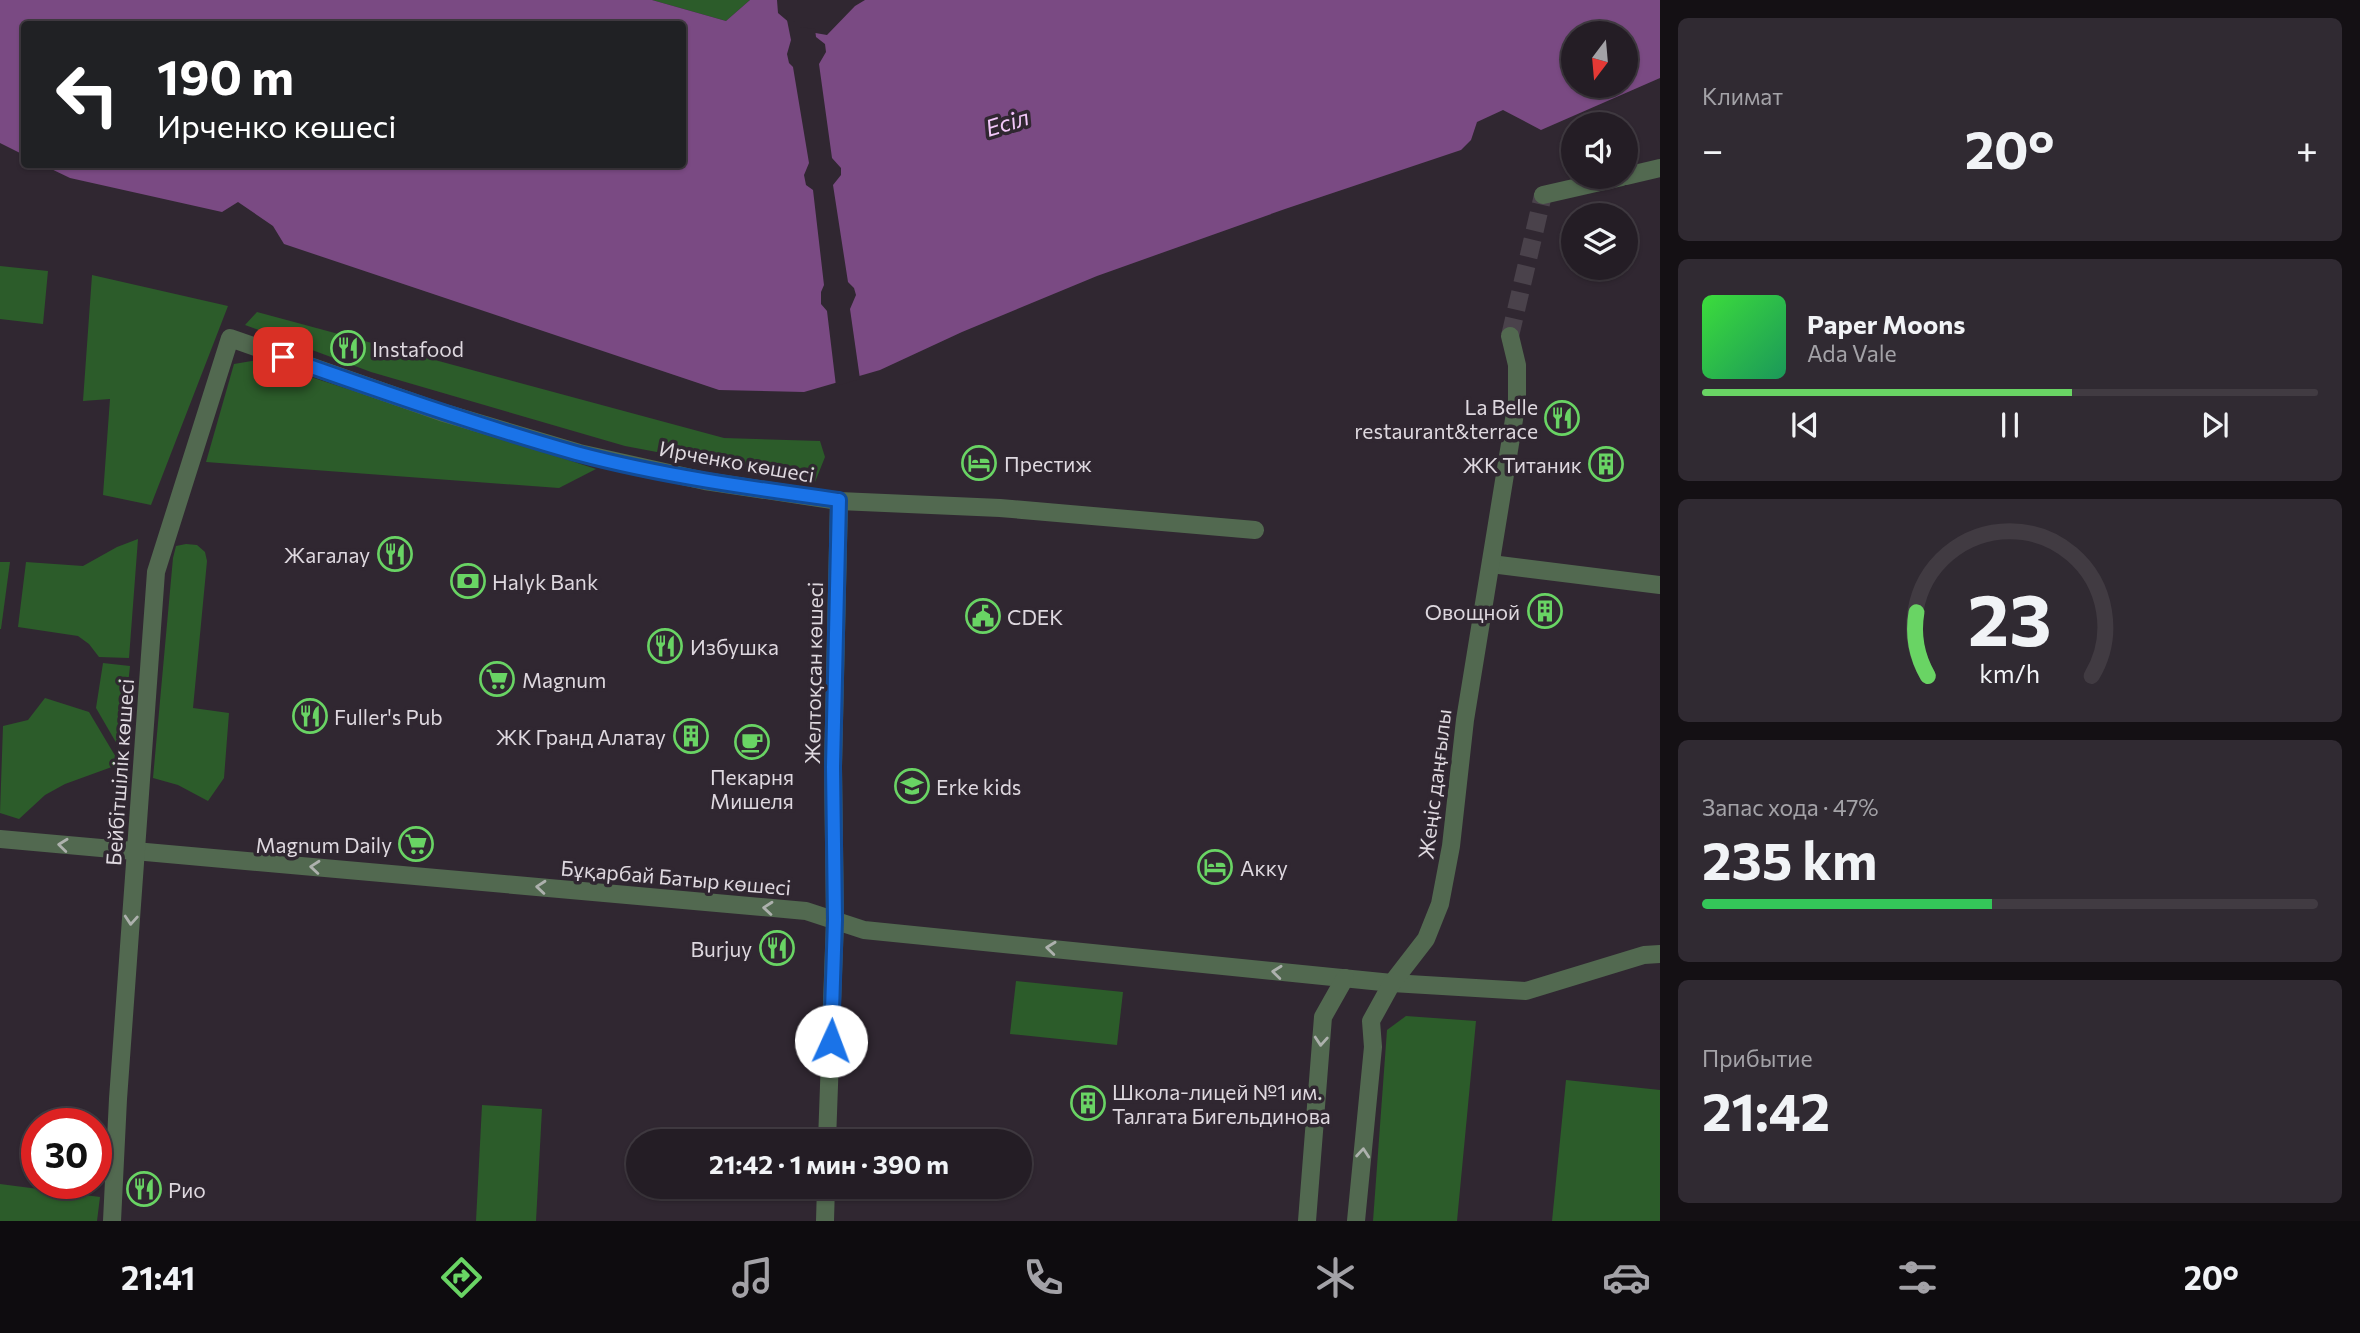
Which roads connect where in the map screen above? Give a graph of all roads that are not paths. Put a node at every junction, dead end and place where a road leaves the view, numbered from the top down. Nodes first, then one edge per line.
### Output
1 (1660, 168) edge
2 (1638, 173) edge
3 (1569, 189) edge
4 (1543, 195) dead end
5 (1510, 336) tunnel mouth
6 (230, 338) joint
7 (839, 500) junction
8 (1255, 530) dead end
9 (1491, 564) junction
10 (1660, 585) edge
11 (0, 839) edge
12 (136, 852) junction
13 (835, 920) junction
14 (1660, 954) edge
15 (1345, 978) junction
16 (1392, 983) junction
17 (827, 1129) edge
18 (826, 1199) edge
19 (112, 1221) edge
20 (825, 1221) edge
21 (1307, 1221) edge
22 (1356, 1221) edge

1 - 2 street
3 - 4 street
5 - 9 street, Жеңіс даңғылы
6 - 7 street, Ирченко көшесі
6 - 12 street, Бейбітшілік көшесі
7 - 8 street, Ирченко көшесі
7 - 13 street, Желтоқсан көшесі
9 - 10 street
9 - 16 street, Жеңіс даңғылы
12 -> 11 street, Бұқарбай Батыр көшесі
13 -> 12 street, Бұқарбай Батыр көшесі
12 -> 19 street, Бейбітшілік көшесі
15 -> 13 street, Бұқарбай Батыр көшесі
13 - 17 street, Желтоқсан көшесі
14 - 16 street, Бұқарбай Батыр көшесі
15 - 16 street, Бұқарбай Батыр көшесі
15 -> 21 street
22 -> 16 street, Жеңіс даңғылы
18 - 20 street

